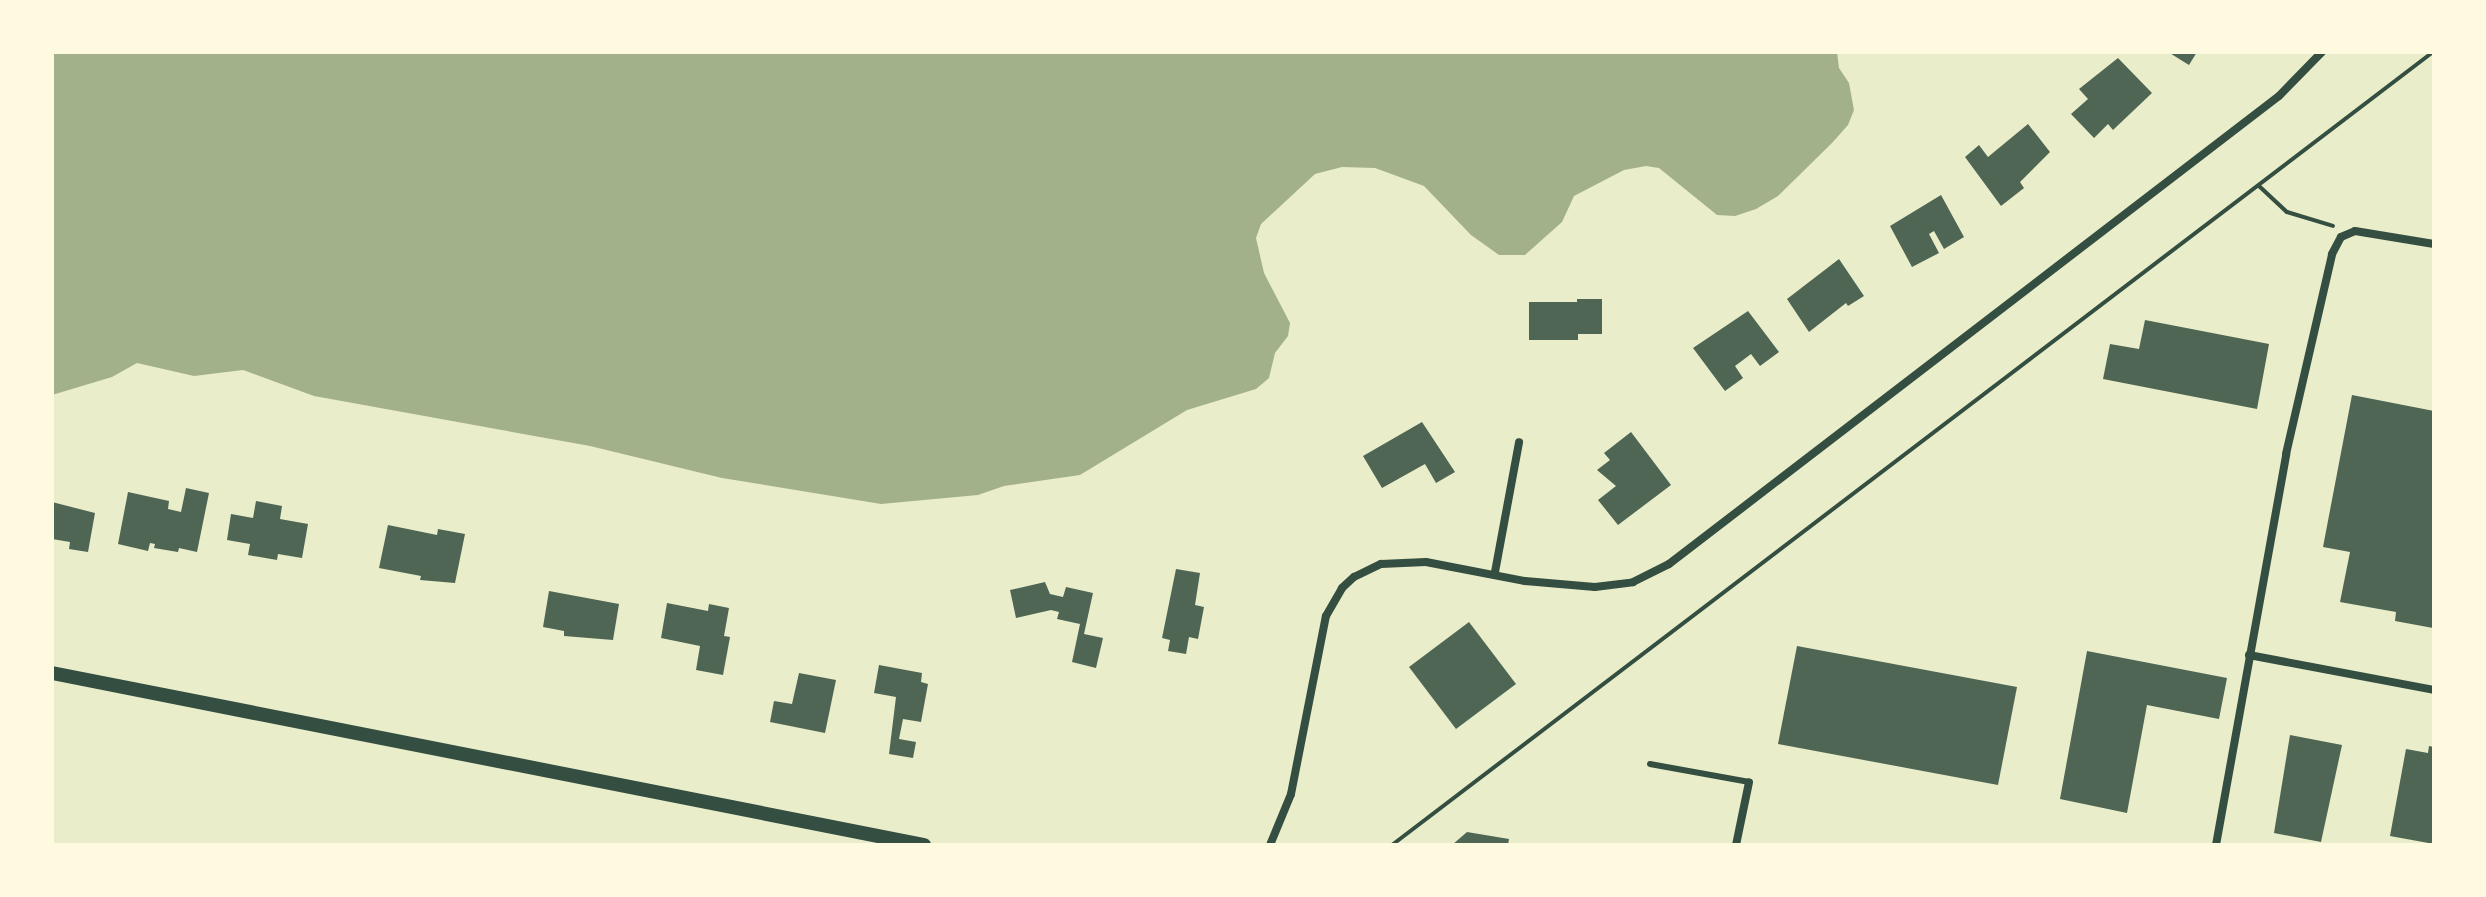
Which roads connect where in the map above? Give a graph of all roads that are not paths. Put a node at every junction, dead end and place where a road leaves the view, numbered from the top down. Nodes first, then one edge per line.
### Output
1 (2322, 52) edge
2 (2434, 244) edge
3 (1519, 442) dead end
4 (1495, 572) junction
5 (2249, 655) junction
6 (52, 673) edge
7 (2434, 690) edge
8 (1650, 764) dead end
9 (1749, 782) joint
10 (924, 845) edge
11 (1270, 845) edge
12 (1736, 845) edge
13 (2216, 845) edge

1 - 4 street
2 - 5 street
3 - 4 street
4 - 11 street
5 - 7 street
5 - 13 street
6 - 10 street
8 - 9 lane
9 - 12 street

